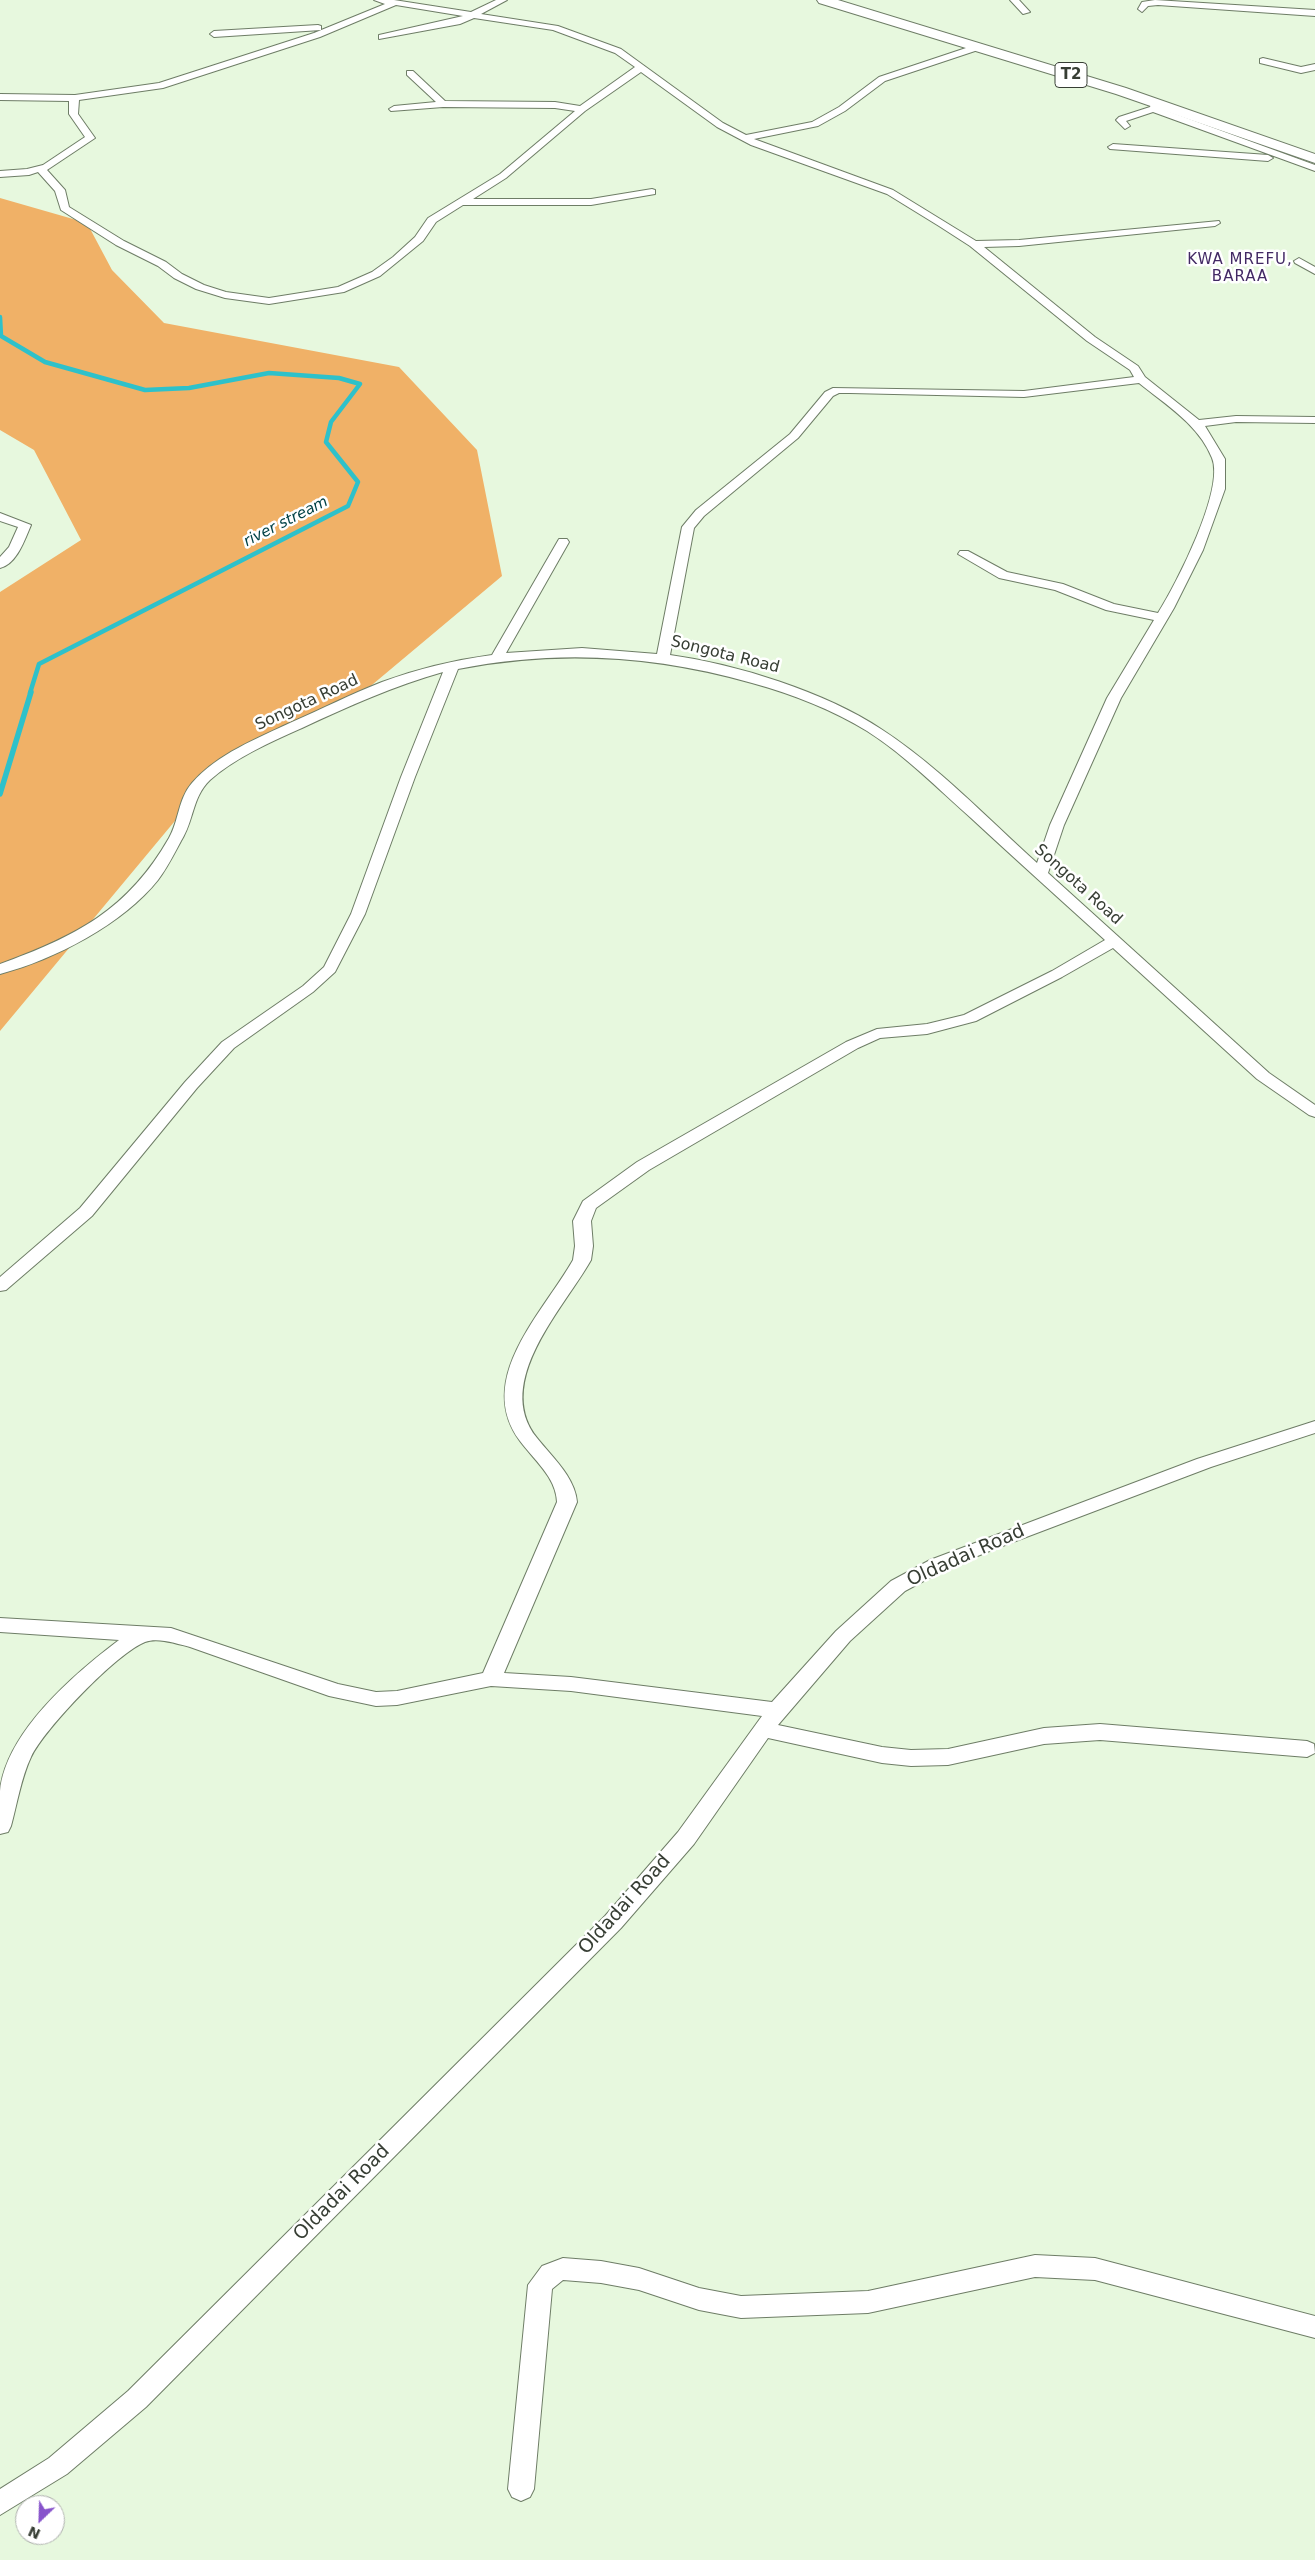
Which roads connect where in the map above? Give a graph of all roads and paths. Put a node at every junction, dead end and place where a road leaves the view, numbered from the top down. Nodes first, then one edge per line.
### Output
1 (378, 0) edge
2 (503, 0) edge
3 (824, 0) edge
4 (854, 0) edge
5 (1014, 0) edge
6 (394, 3) junction
7 (1142, 9) dead end
8 (1026, 12) dead end
9 (1315, 13) edge
10 (474, 15) junction
11 (338, 27) junction
12 (214, 34) dead end
13 (382, 37) dead end
14 (978, 47) junction
15 (1263, 61) dead end
16 (1315, 67) edge
17 (640, 68) junction
18 (410, 73) dead end
19 (0, 96) edge
20 (75, 98) junction
21 (443, 104) junction
22 (1155, 106) junction
23 (582, 109) junction
24 (394, 110) dead end
25 (1125, 126) dead end
26 (1267, 127) dead end
27 (745, 138) junction
28 (1113, 147) dead end
29 (1284, 158) junction
30 (1315, 159) edge
31 (41, 168) junction
32 (1315, 168) edge
33 (0, 174) edge
34 (652, 192) dead end
35 (463, 202) junction
36 (1215, 222) dead end
37 (974, 244) junction
38 (1299, 261) dead end
39 (1315, 271) edge
40 (1141, 379) junction
41 (1315, 420) edge
42 (1197, 424) junction
43 (0, 517) edge
44 (563, 542) dead end
45 (964, 554) dead end
46 (0, 564) edge
47 (1162, 618) junction
48 (664, 656) junction
49 (497, 657) junction
50 (452, 667) junction
51 (1040, 874) junction
52 (1114, 941) junction
53 (0, 969) edge
54 (1315, 1112) edge
55 (0, 1286) edge
56 (1315, 1427) edge
57 (0, 1625) edge
58 (143, 1634) junction
59 (491, 1679) junction
60 (776, 1710) junction
61 (763, 1728) junction
62 (1307, 1749) dead end
63 (0, 1826) edge
64 (1315, 2328) edge
65 (521, 2489) dead end
66 (0, 2503) edge

1 - 6 street
2 - 10 street
3 - 14 highway, T2
4 - 26 highway, T2
5 - 8 street
6 - 10 street
6 - 11 street
7 - 9 street
10 - 13 street
10 - 17 street
11 - 12 street
11 - 20 street
14 - 22 highway, T2
14 - 27 street
15 - 16 street
17 - 23 street
17 - 27 street
18 - 21 street
19 - 20 street
20 - 31 street
21 - 23 street
21 - 24 street
22 - 25 street
22 - 29 street
22 - 30 highway, T2
23 - 35 street
27 - 37 street
28 - 29 street
29 - 32 street
31 - 33 street
31 - 35 street
34 - 35 street
36 - 37 street
37 - 40 street
38 - 39 street
40 - 42 street
40 - 48 street
41 - 42 street
42 - 47 street
43 - 46 street
44 - 49 street
45 - 47 street
47 - 51 street
48 - 49 street, Songota Road
48 - 51 street, Songota Road
49 - 50 street, Songota Road
50 - 53 street, Songota Road
50 - 55 street
51 - 52 street, Songota Road
52 - 54 street, Songota Road
52 - 59 street
56 - 60 street, Oldadai Road
57 - 58 street
58 - 59 street
58 - 63 street
59 - 60 street
60 - 61 street, Oldadai Road
61 - 62 street
61 - 66 street, Oldadai Road
64 - 65 street

